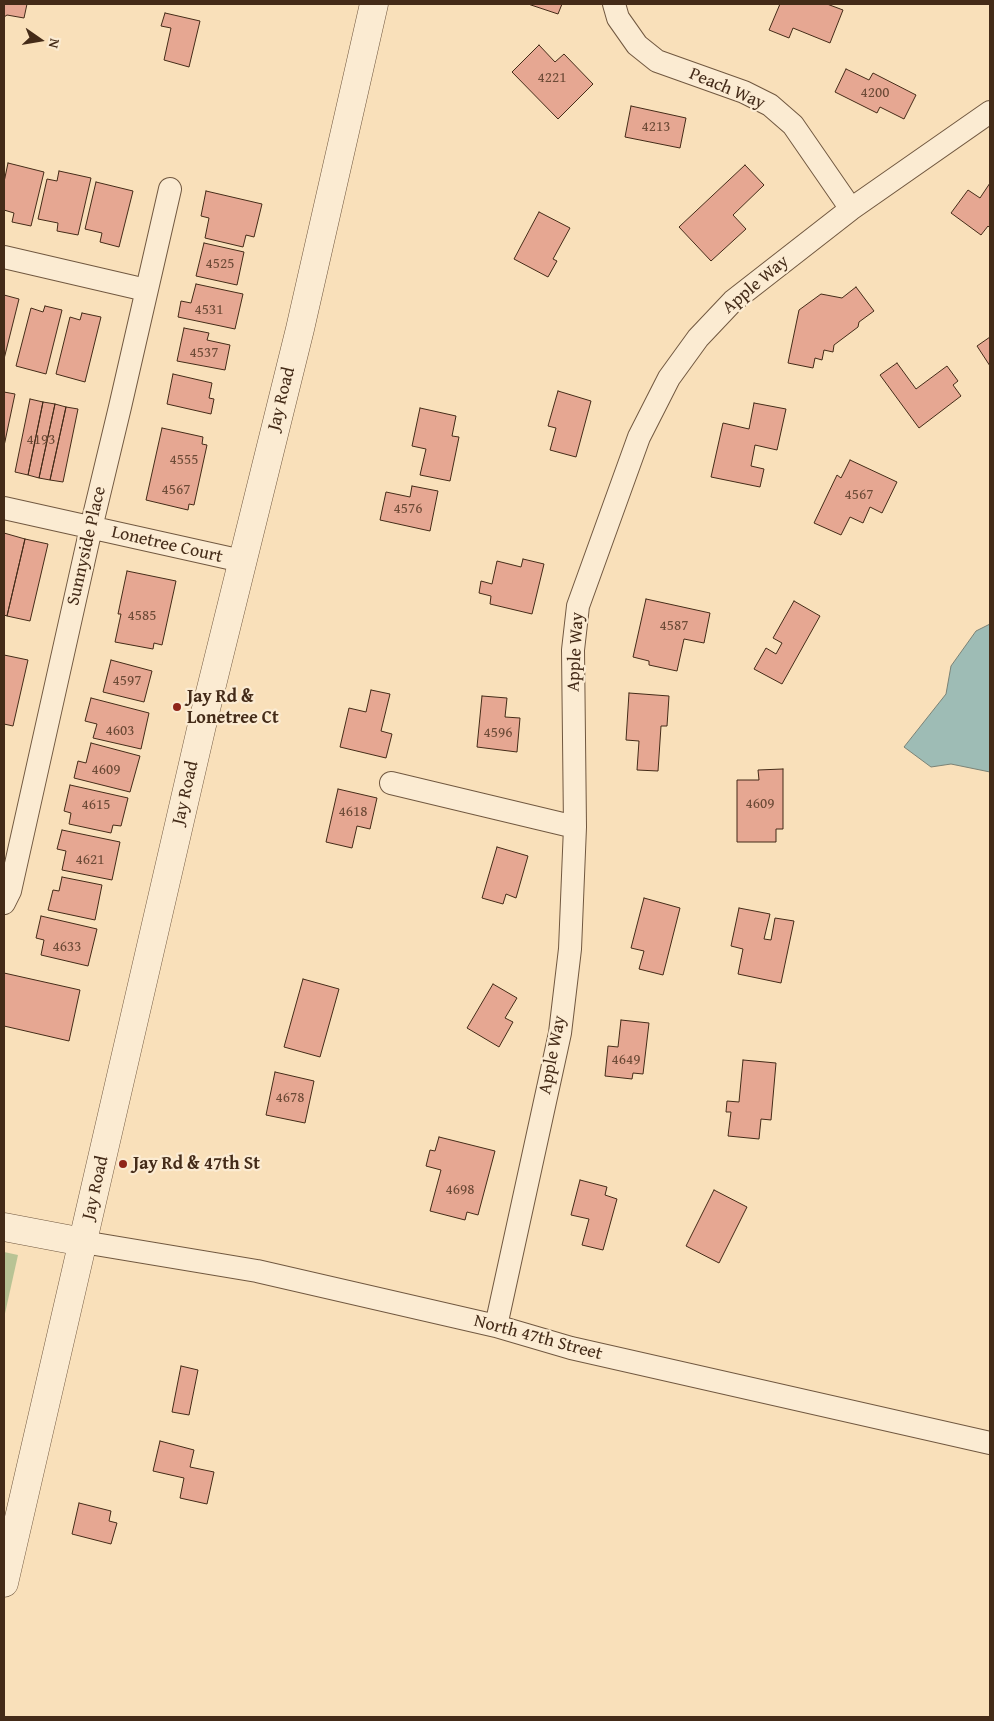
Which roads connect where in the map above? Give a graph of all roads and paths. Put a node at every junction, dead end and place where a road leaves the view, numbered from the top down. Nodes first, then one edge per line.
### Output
1 (374, 4) edge
2 (614, 4) edge
3 (990, 112) edge
4 (170, 189) dead end
5 (851, 209) junction
6 (4, 257) edge
7 (146, 290) junction
8 (4, 508) edge
9 (91, 528) junction
10 (242, 561) junction
11 (391, 783) dead end
12 (575, 827) junction
13 (4, 904) edge
14 (4, 1227) edge
15 (83, 1242) junction
16 (496, 1326) junction
17 (990, 1443) edge
18 (4, 1583) edge

1 - 10 street, Jay Road
2 - 5 street, Peach Way
3 - 5 street, Apple Way
4 - 7 street, Sunnyside Place
5 - 12 street, Apple Way
6 - 7 street
7 - 9 street, Sunnyside Place
8 - 9 street, Lonetree Court
9 - 10 street, Lonetree Court
9 - 13 street, Sunnyside Place
10 - 15 street, Jay Road
11 - 12 street
12 - 16 street, Apple Way
14 - 15 street
15 - 16 street, North 47th Street
15 - 18 street, Jay Road
16 - 17 street, North 47th Street

